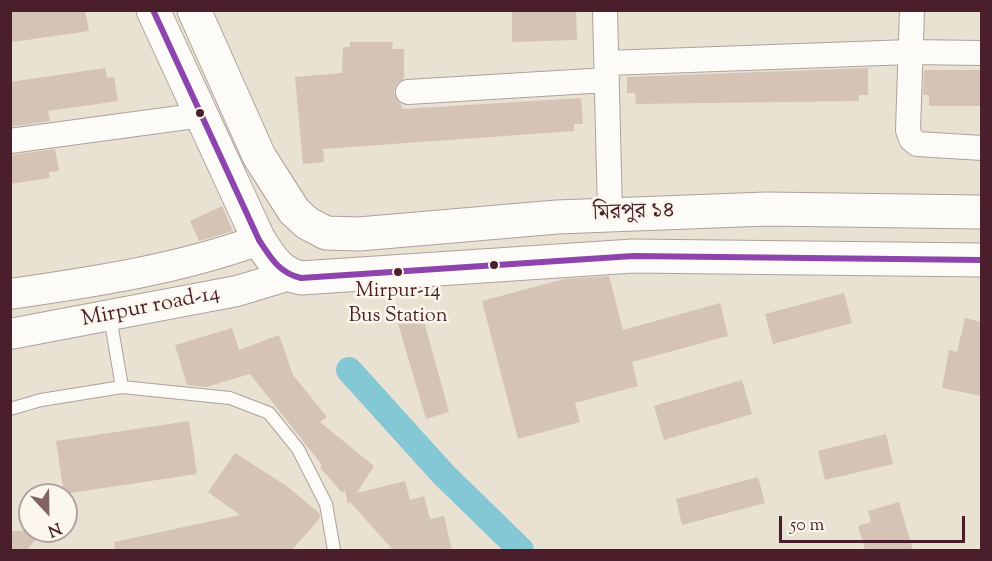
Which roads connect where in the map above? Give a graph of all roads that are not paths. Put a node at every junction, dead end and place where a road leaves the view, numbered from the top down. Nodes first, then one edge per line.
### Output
1 (153, 10) edge
2 (194, 10) edge
3 (605, 10) edge
4 (912, 10) edge
5 (909, 52) junction
6 (981, 53) edge
7 (607, 71) junction
8 (408, 92) dead end
9 (202, 115) junction
10 (10, 141) edge
11 (981, 148) edge
12 (981, 212) edge
13 (610, 214) junction
14 (275, 260) junction
15 (981, 260) edge
16 (10, 294) edge
17 (110, 317) junction
18 (10, 334) edge
19 (122, 387) junction
20 (10, 409) edge
21 (334, 550) edge

1 - 9 main road
2 - 13 main road, মিরপুর ১৪
3 - 7 street
4 - 5 street
5 - 6 street
5 - 7 street
5 - 11 street
7 - 8 street
7 - 13 street
9 - 10 street
9 - 14 main road
12 - 13 main road, মিরপুর ১৪
14 - 15 main road, Mirpur road-14
14 - 16 street, Mirpur road-14
14 - 17 street, Mirpur road-14
17 - 18 street, Mirpur road-14
17 - 19 lane
19 - 20 lane
19 - 21 lane

